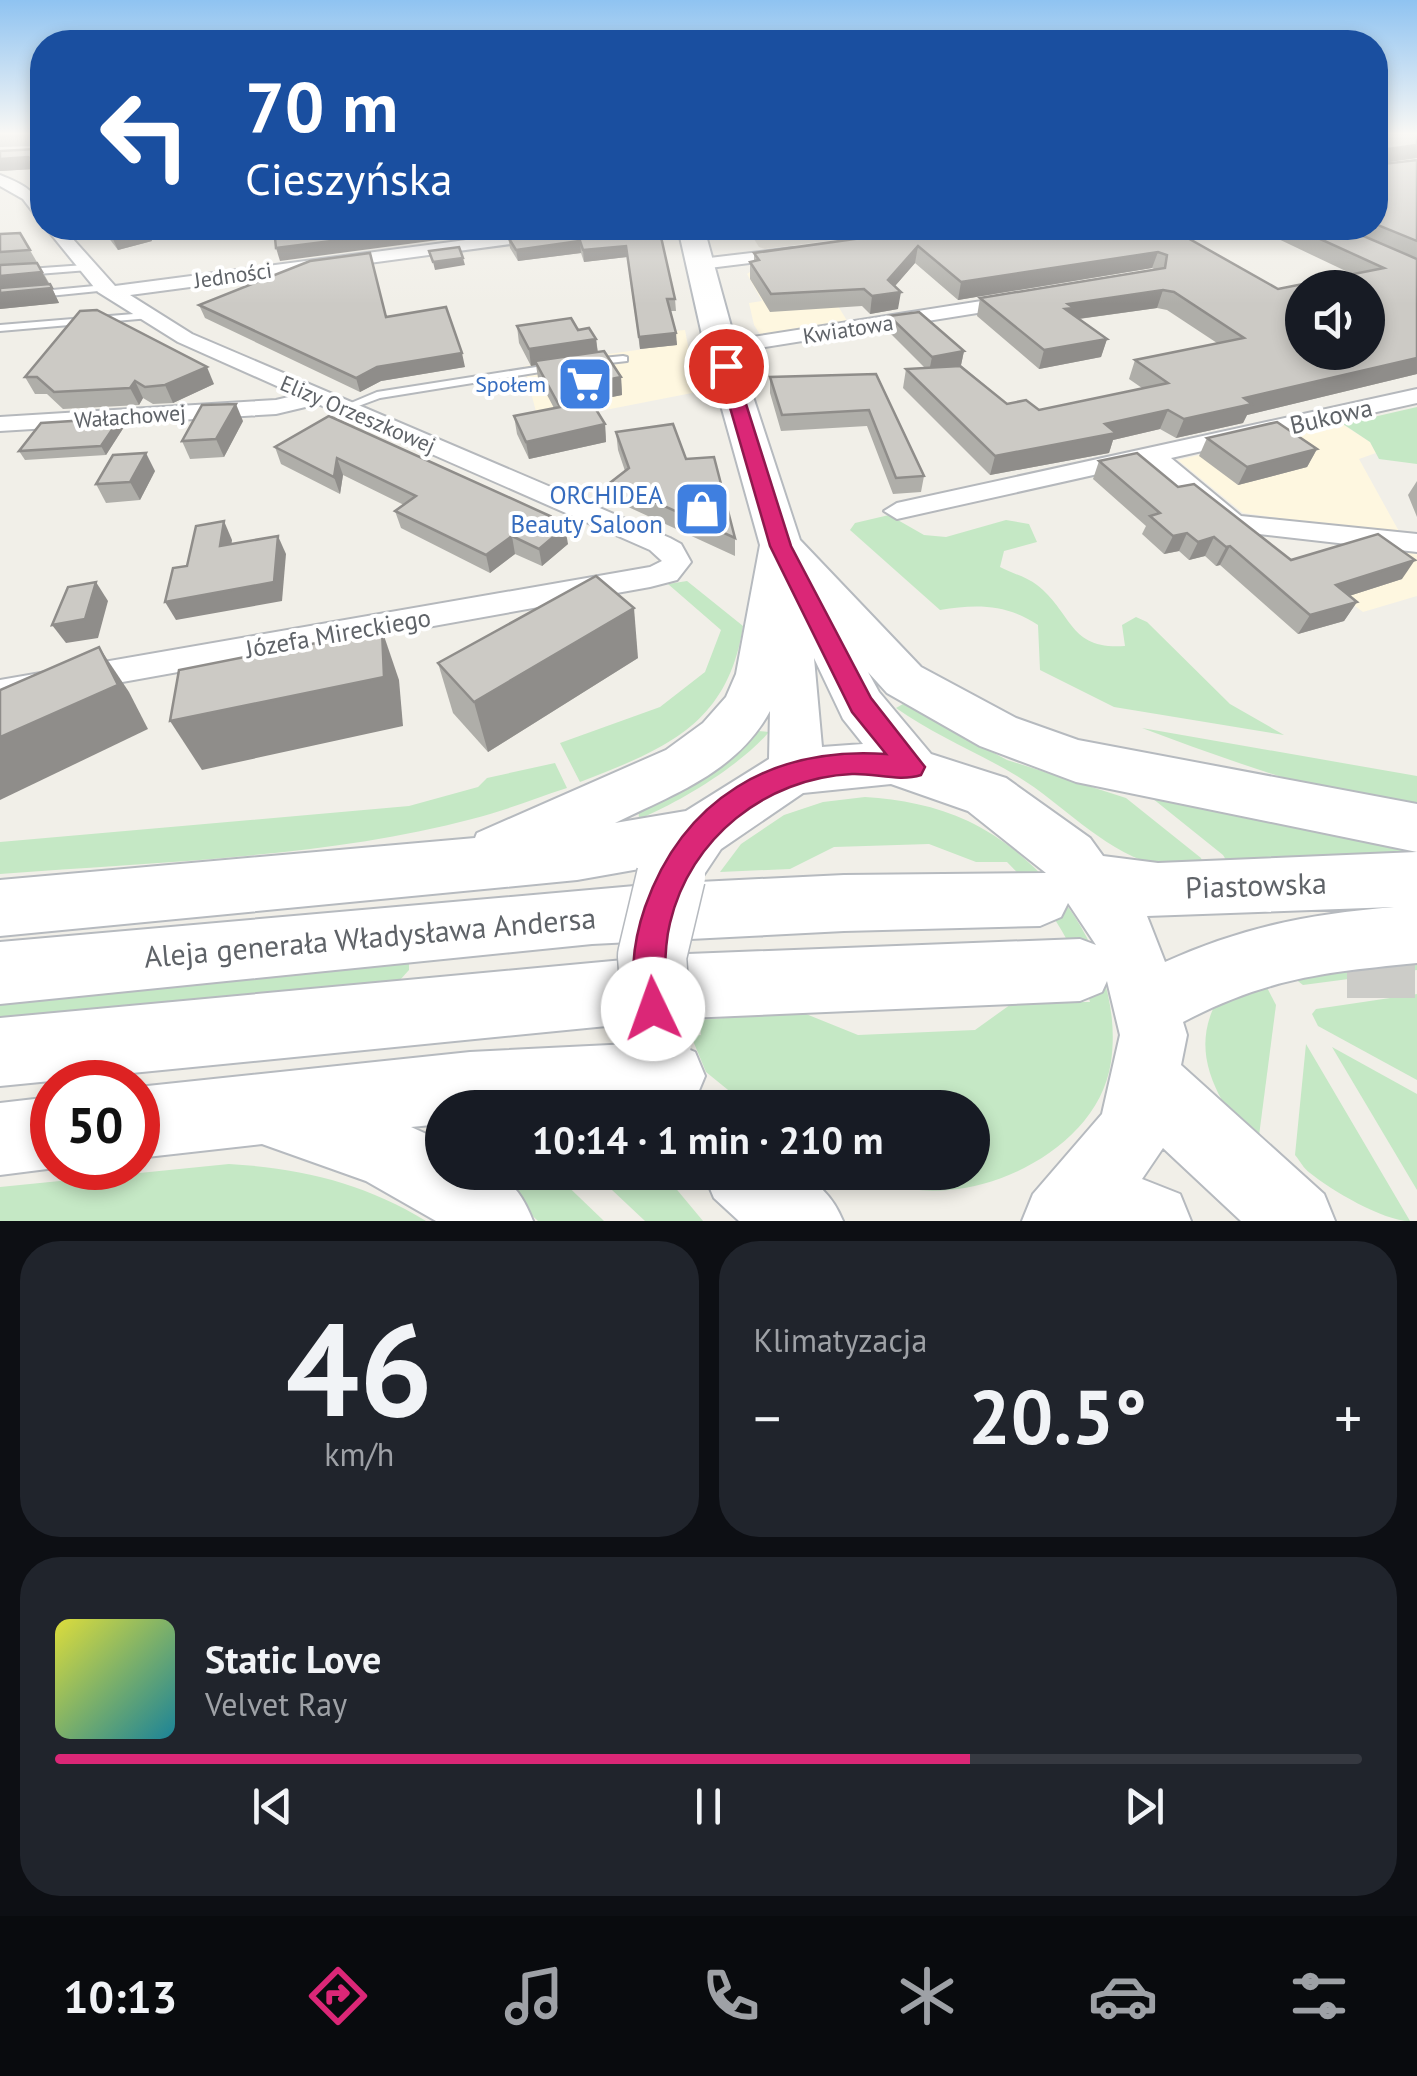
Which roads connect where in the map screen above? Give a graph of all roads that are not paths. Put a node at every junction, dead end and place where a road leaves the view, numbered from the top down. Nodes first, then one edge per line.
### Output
1 (63, 240) edge
2 (499, 240) edge
3 (695, 240) edge
4 (811, 250) edge
5 (702, 264) junction
6 (85, 268) junction
7 (0, 274) edge
8 (108, 290) junction
9 (1043, 297) edge
10 (0, 298) edge
11 (146, 316) junction
12 (0, 328) edge
13 (721, 348) junction
14 (623, 359) dead end
15 (580, 364) edge
16 (562, 366) edge
17 (1417, 396) edge
18 (318, 397) junction
19 (345, 408) junction
20 (0, 424) edge
21 (1154, 456) junction
22 (897, 512) dead end
23 (1417, 544) edge
24 (780, 546) junction
25 (674, 568) joint
26 (0, 692) edge
27 (911, 767) junction
28 (796, 772) junction
29 (1417, 828) edge
30 (685, 855) junction
31 (470, 864) junction
32 (1417, 879) edge
33 (1067, 890) junction
34 (0, 908) edge
35 (1417, 934) edge
36 (1080, 970) dead end
37 (0, 973) edge
38 (1149, 1004) junction
39 (0, 1052) edge
40 (672, 1074) edge
41 (1150, 1081) junction
42 (260, 1108) junction
43 (160, 1120) edge
44 (30, 1136) edge
45 (0, 1140) edge
46 (759, 1190) edge
47 (1102, 1213) edge
48 (496, 1221) edge
49 (805, 1221) edge
50 (1298, 1221) edge

1 - 6 street, Elizy Orzeszkowej
2 - 8 street, Jedności
3 - 5 main road
4 - 5 street
5 - 13 main road
6 - 7 lane
6 - 8 street, Elizy Orzeszkowej
8 - 10 lane
8 - 11 street, Elizy Orzeszkowej
9 - 13 street, Kwiatowa
11 - 12 lane
11 - 18 street, Elizy Orzeszkowej
13 - 24 main road
14 - 15 lane
16 - 19 lane
17 - 21 street, Bukowa
18 - 19 street, Elizy Orzeszkowej
18 - 20 street, Wałachowej
19 - 25 street, Elizy Orzeszkowej
21 - 22 street, Bukowa
21 - 23 street
24 - 27 main road
24 - 28 main road
24 - 29 main road
24 - 31 main road
25 - 26 street, Józefa Mireckiego
27 - 28 main road
27 - 33 main road
28 - 30 main road
30 - 31 main road
30 - 40 main road, bridge
31 - 34 main road
32 - 33 main road, Piastowska
33 - 37 main road, Aleja generała Władysława Andersa
33 - 38 main road
35 - 38 main road
36 - 39 main road
38 - 41 main road
40 - 42 main road
41 - 47 main road
41 - 50 main road
42 - 43 main road
42 - 48 main road
44 - 45 main road
46 - 49 main road

